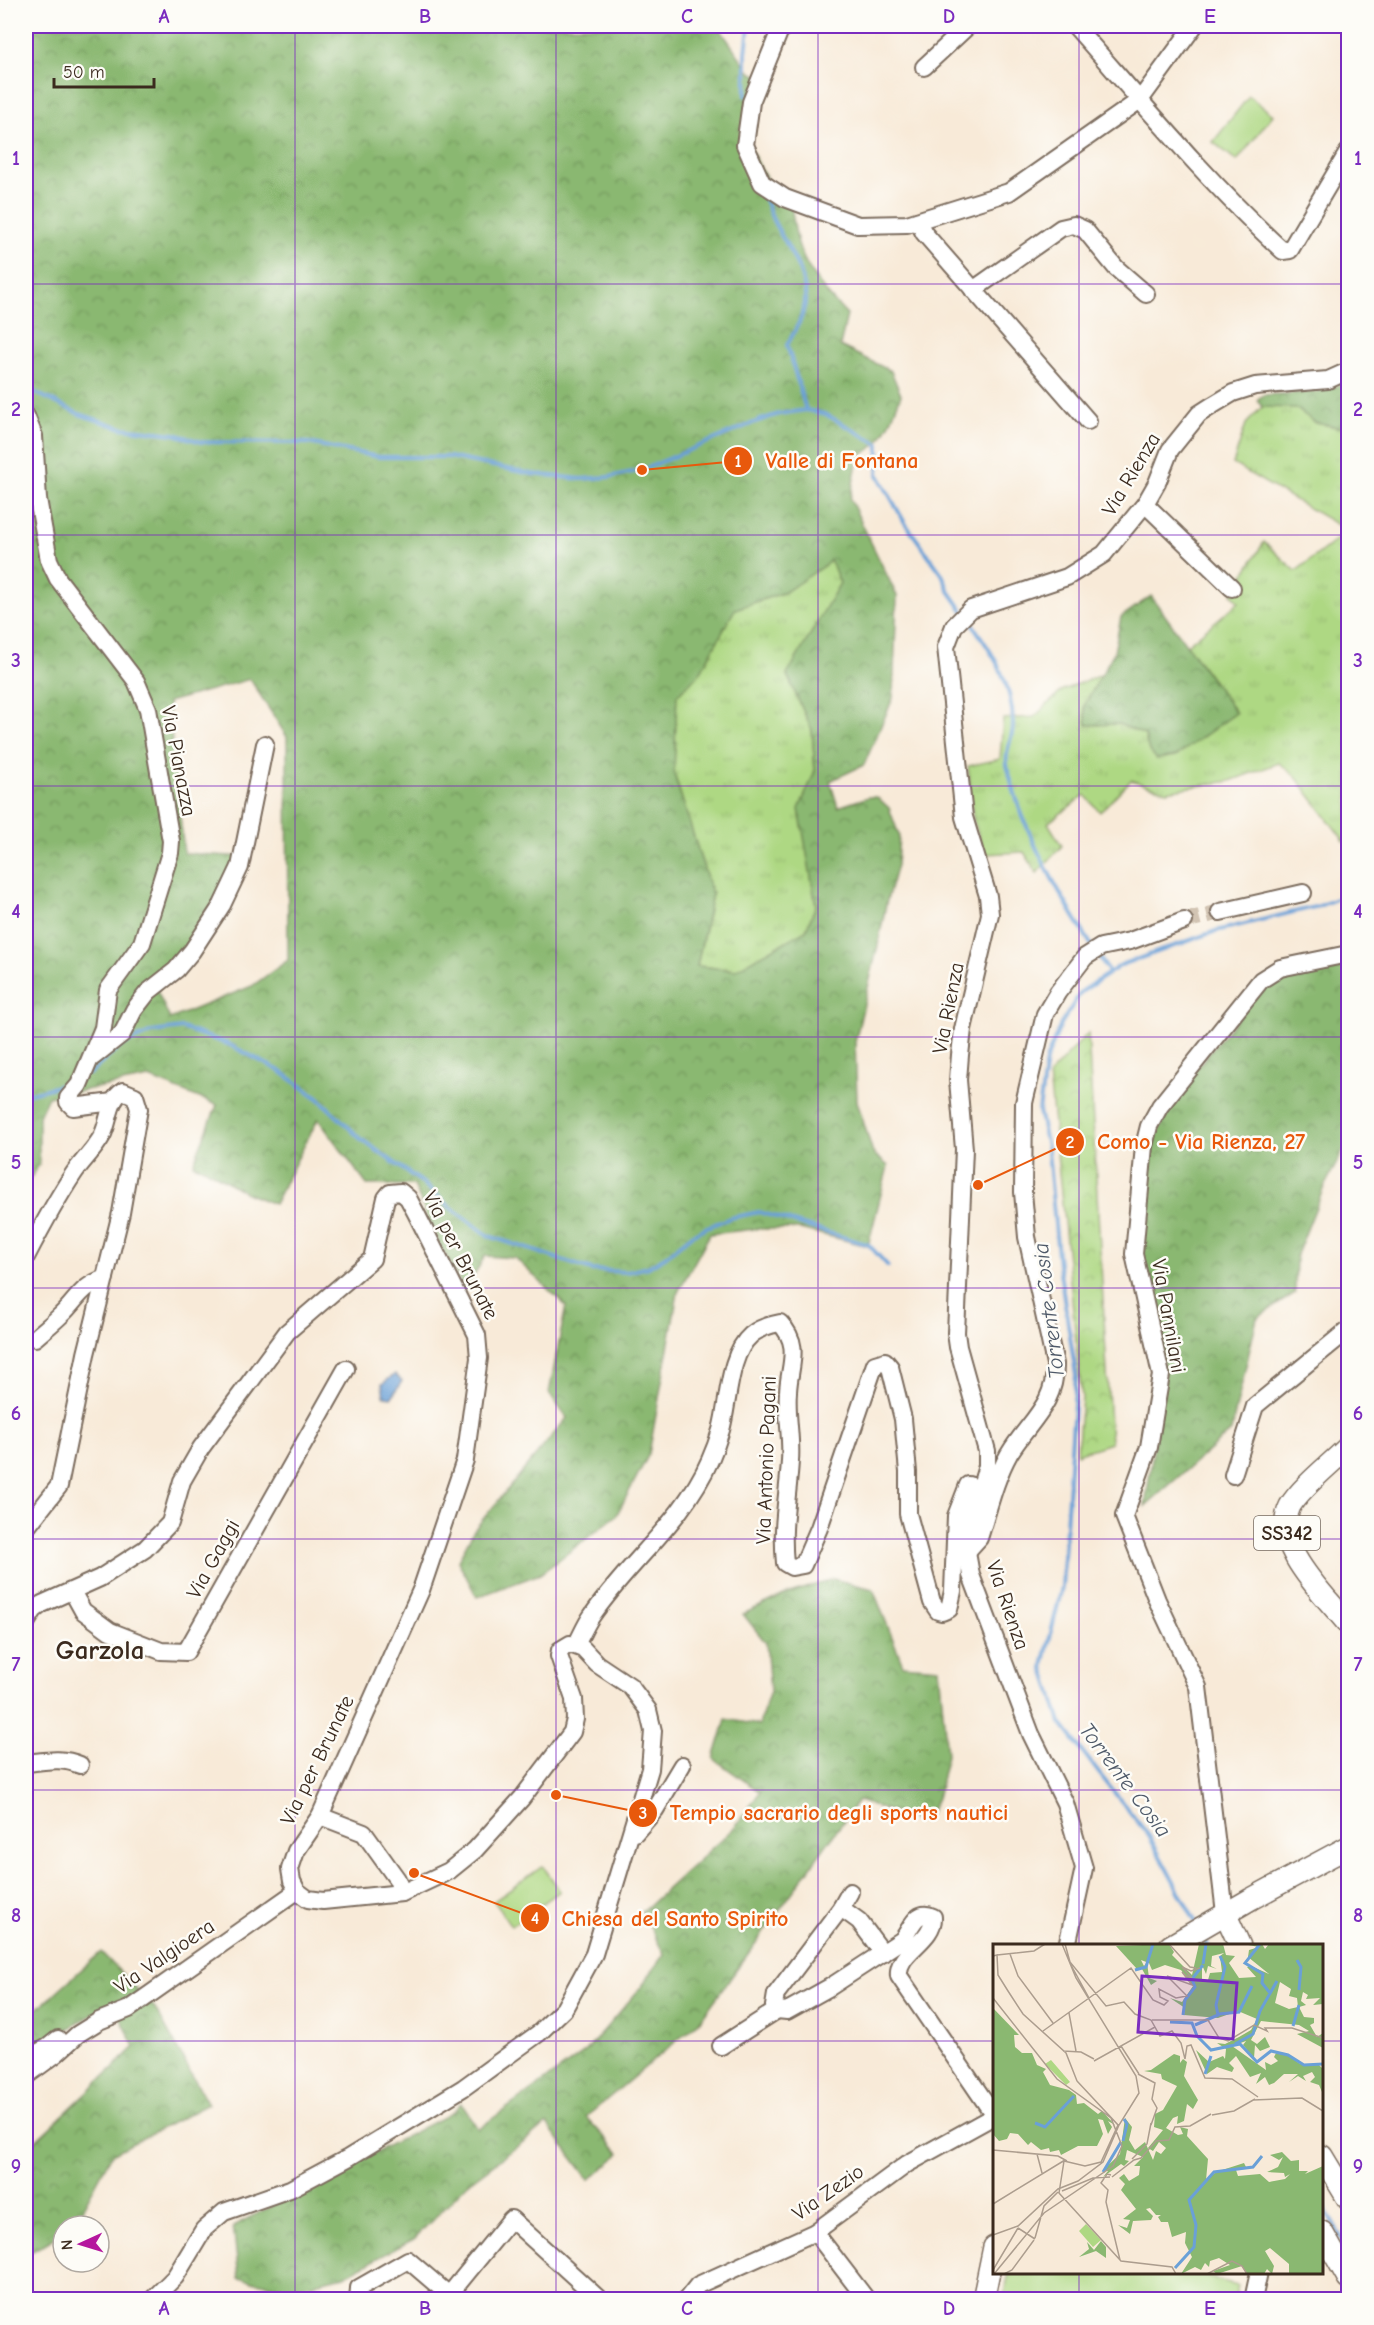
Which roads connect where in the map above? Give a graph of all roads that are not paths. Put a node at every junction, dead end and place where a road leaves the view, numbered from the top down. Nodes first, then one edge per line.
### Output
1 (786, 26) edge
2 (968, 26) edge
3 (1075, 26) edge
4 (1194, 26) edge
5 (924, 67) dead end
6 (1140, 100) junction
7 (1348, 152) edge
8 (918, 221) junction
9 (973, 290) junction
10 (1146, 294) dead end
11 (1348, 371) edge
12 (26, 416) edge
13 (1088, 421) dead end
14 (1145, 504) junction
15 (1232, 588) dead end
16 (265, 744) dead end
17 (1303, 893) dead end
18 (1220, 912) tunnel mouth
19 (1184, 921) tunnel mouth
20 (1348, 954) edge
21 (86, 1071) junction
22 (113, 1102) junction
23 (26, 1257) edge
24 (105, 1278) junction
25 (1348, 1330) edge
26 (35, 1338) dead end
27 (346, 1369) dead end
28 (1348, 1447) edge
29 (1233, 1475) dead end
30 (979, 1488) junction
31 (26, 1528) edge
32 (969, 1549) junction
33 (72, 1591) junction
34 (26, 1623) edge
35 (1348, 1624) edge
36 (576, 1646) junction
37 (26, 1763) edge
38 (80, 1765) dead end
39 (682, 1765) dead end
40 (320, 1816) junction
41 (630, 1838) junction
42 (1348, 1847) edge
43 (297, 1891) junction
44 (850, 1892) dead end
45 (402, 1893) junction
46 (841, 1908) junction
47 (1217, 1917) junction
48 (1181, 1941) edge
49 (1067, 1944) edge
50 (1238, 1944) edge
51 (883, 1953) junction
52 (777, 2010) junction
53 (78, 2034) junction
54 (721, 2046) dead end
55 (26, 2059) edge
56 (26, 2076) edge
57 (993, 2115) edge
58 (993, 2117) edge
59 (1323, 2158) edge
60 (1348, 2199) edge
61 (815, 2232) junction
62 (1323, 2234) edge
63 (993, 2252) edge
64 (1259, 2274) edge
65 (1348, 2278) edge
66 (152, 2300) edge
67 (358, 2300) edge
68 (600, 2300) edge
69 (686, 2300) edge
70 (867, 2300) edge
71 (983, 2300) edge
72 (1253, 2300) edge

1 - 8 street
2 - 5 street
3 - 6 street
4 - 6 street
6 - 7 street
6 - 8 street
8 - 9 street
9 - 10 street
9 - 13 street
11 - 14 street, Via Rienza
12 - 21 street, Via Pianazza
14 - 15 street
14 - 30 street, Via Rienza
16 - 21 street
17 - 18 street
19 - 32 street
20 - 47 street, Via Pannilani
21 - 22 street, Via Pianazza
22 - 23 street
22 - 24 street
24 - 26 street
24 - 31 street
25 - 29 street
27 - 33 street, Via Gaggi
28 - 35 main road, SS342
30 - 32 street, Via Rienza
30 - 36 street, Via Antonio Pagani
32 - 49 street, Via Rienza
33 - 34 street, Via per Brunate
33 - 40 street, Via per Brunate
36 - 41 street
36 - 45 street
37 - 38 street
39 - 41 street
40 - 43 street, Via per Brunate
40 - 45 street
41 - 66 street
42 - 47 main road
43 - 45 street
43 - 53 street, Via Valgioera
44 - 46 street
46 - 51 street
46 - 52 street
47 - 48 main road
47 - 50 main road
51 - 52 street
51 - 57 street
52 - 54 street
53 - 55 street
53 - 56 street, Via Valgioera
58 - 61 street, Via Zezio
59 - 60 main road
61 - 69 street, Via Zezio
61 - 70 street
62 - 65 main road
63 - 71 main road
64 - 72 street
67 - 68 street

